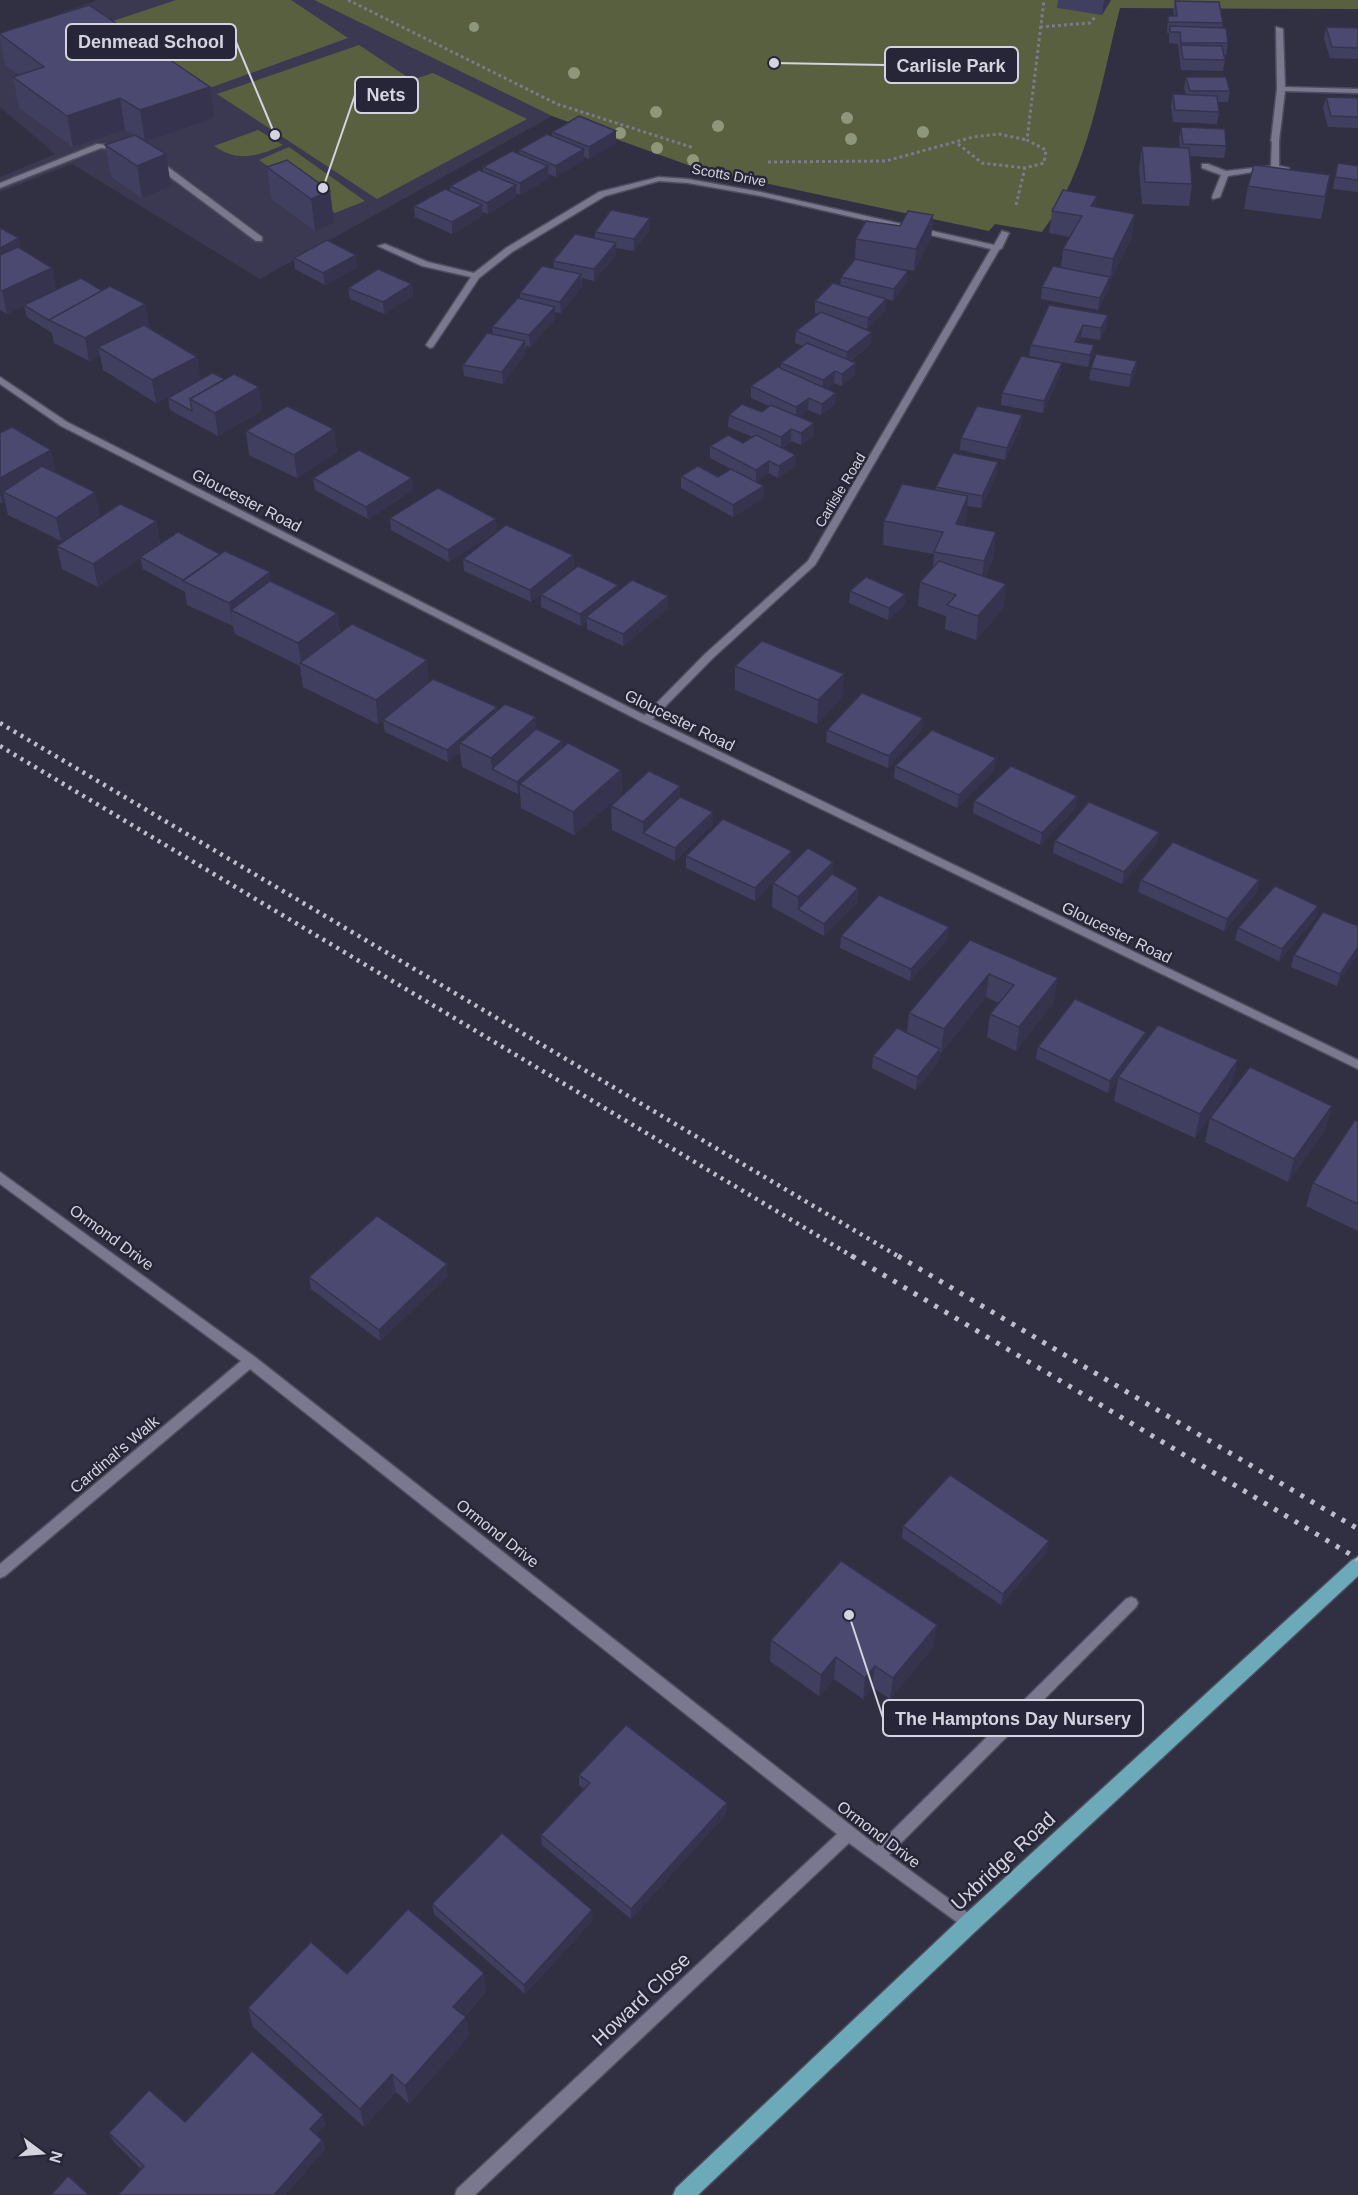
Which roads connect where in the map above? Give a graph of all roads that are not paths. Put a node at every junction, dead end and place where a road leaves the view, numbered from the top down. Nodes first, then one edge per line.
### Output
1 (1279, 29) dead end
2 (1281, 89) junction
3 (1358, 91) edge
4 (130, 149) edge
5 (149, 157) edge
6 (1205, 166) dead end
7 (1275, 168) junction
8 (1298, 172) edge
9 (1225, 174) junction
10 (0, 186) edge
11 (1216, 197) dead end
12 (1005, 233) road end
13 (259, 239) dead end
14 (382, 246) dead end
15 (998, 248) junction
16 (476, 276) junction
17 (430, 345) dead end
18 (0, 380) edge
19 (646, 720) junction
20 (1358, 1065) edge
21 (0, 1177) edge
22 (250, 1361) junction
23 (1358, 1565) edge
24 (0, 1572) edge
25 (1131, 1604) dead end
26 (848, 1834) junction
27 (878, 1856) junction
28 (970, 1923) junction
29 (463, 2195) edge
30 (683, 2195) edge

1 - 2 street
2 - 3 street
2 - 7 street
4 - 10 street
5 - 13 street
6 - 9 street
7 - 8 street
7 - 9 street
9 - 11 street
12 - 15 street, Carlisle Road
14 - 16 street
15 - 16 street, Scotts Drive
15 - 19 street, Carlisle Road
16 - 17 street, Scotts Drive
18 - 19 street, Gloucester Road
19 - 20 street, Gloucester Road
21 - 22 street, Ormond Drive
22 - 24 street, Cardinal's Walk
22 - 26 street, Ormond Drive
23 - 28 main road, Uxbridge Road
25 - 27 street
26 - 27 street, Ormond Drive
26 - 29 street, Howard Close
27 - 28 street, Ormond Drive
28 - 30 main road, Uxbridge Road

